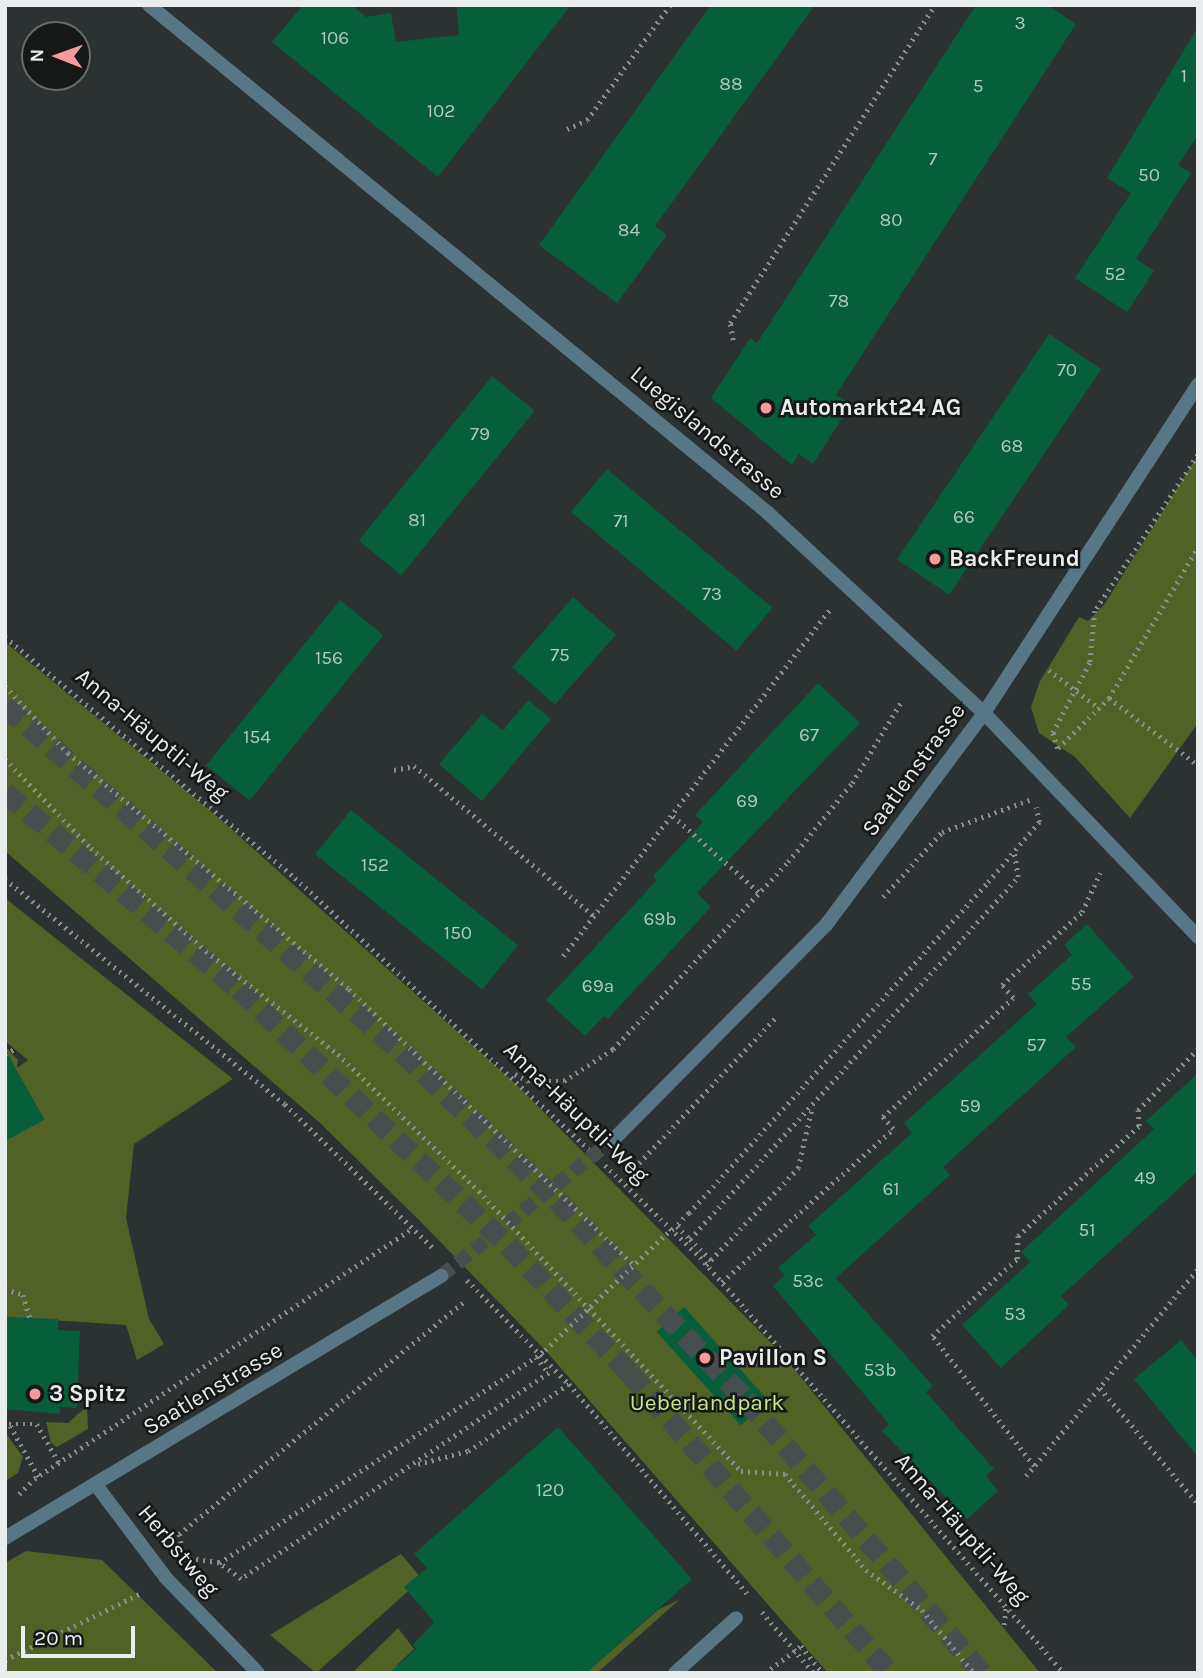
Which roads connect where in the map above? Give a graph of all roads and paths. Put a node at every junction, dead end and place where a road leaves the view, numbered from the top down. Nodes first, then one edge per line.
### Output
1 (149, 5) edge
2 (670, 5) edge
3 (935, 5) edge
4 (567, 129) dead end
5 (733, 340) dead end
6 (1198, 385) edge
7 (1198, 455) edge
8 (1198, 547) edge
9 (835, 603) dead end
10 (5, 637) edge
11 (1049, 670) dead end
12 (5, 686) edge
13 (1077, 692) junction
14 (1109, 698) junction
15 (901, 702) dead end
16 (1100, 709) junction
17 (984, 713) junction
18 (5, 759) edge
19 (1198, 765) edge
20 (394, 770) dead end
21 (673, 816) junction
22 (942, 832) dead end
23 (1014, 852) junction
24 (1101, 869) dead end
25 (760, 893) junction
26 (594, 916) junction
27 (1198, 937) edge
28 (563, 956) dead end
29 (15, 1049) dead end
30 (1198, 1049) edge
31 (5, 1054) edge
32 (510, 1072) junction
33 (812, 1107) junction
34 (614, 1139) tunnel mouth
35 (677, 1226) junction
36 (412, 1228) dead end
37 (692, 1241) junction
38 (709, 1262) junction
39 (634, 1265) junction
40 (1198, 1269) edge
41 (441, 1276) tunnel mouth
42 (722, 1282) junction
43 (5, 1289) edge
44 (466, 1300) dead end
45 (590, 1307) junction
46 (30, 1318) dead end
47 (536, 1357) junction
48 (569, 1384) dead end
49 (1100, 1388) junction
50 (59, 1463) junction
51 (414, 1465) junction
52 (1034, 1466) junction
53 (1026, 1476) dead end
54 (38, 1477) junction
55 (96, 1485) junction
56 (19, 1494) dead end
57 (1198, 1504) edge
58 (5, 1538) edge
59 (219, 1563) junction
60 (144, 1592) dead end
61 (1006, 1607) junction
62 (736, 1618) dead end
63 (1004, 1625) dead end
64 (5, 1660) edge
65 (258, 1673) edge
66 (676, 1673) edge
67 (765, 1673) edge
68 (823, 1673) edge
69 (974, 1673) edge
70 (1064, 1673) edge

1 - 17 street, Luegislandstrasse
2 - 4 path
3 - 5 path
6 - 17 street, Saatlenstrasse
7 - 13 path
8 - 14 path
9 - 21 path
10 - 32 path, Anna-Häuptli-Weg
11 - 13 path
12 - 39 path
13 - 16 path
13 - 16 path
14 - 16 path
14 - 19 path
15 - 25 path
17 - 27 street, Luegislandstrasse
17 - 34 street, Saatlenstrasse
18 - 45 path
20 - 26 path
21 - 25 path
21 - 26 path
22 - 23 path
23 - 33 path
23 - 35 path, bridge
24 - 42 path
25 - 32 path
26 - 28 path
29 - 31 path
30 - 52 path
32 - 38 path, Anna-Häuptli-Weg
33 - 37 path
33 - 38 path
35 - 37 path
35 - 39 path, bridge
36 - 50 path
37 - 38 path
38 - 42 path, Anna-Häuptli-Weg
39 - 45 path
40 - 49 path
41 - 55 street, Saatlenstrasse
42 - 61 path, Anna-Häuptli-Weg
43 - 46 path
44 - 59 path
45 - 47 path, bridge
45 - 69 path
47 - 51 path
47 - 59 path
48 - 51 path
49 - 52 path
49 - 57 path
50 - 54 path
50 - 54 path
51 - 59 path
52 - 53 path
54 - 56 path
55 - 58 street, Saatlenstrasse
55 - 65 street, Herbstweg
60 - 64 path
61 - 63 path
61 - 70 path, Anna-Häuptli-Weg
62 - 66 street
67 - 68 path

